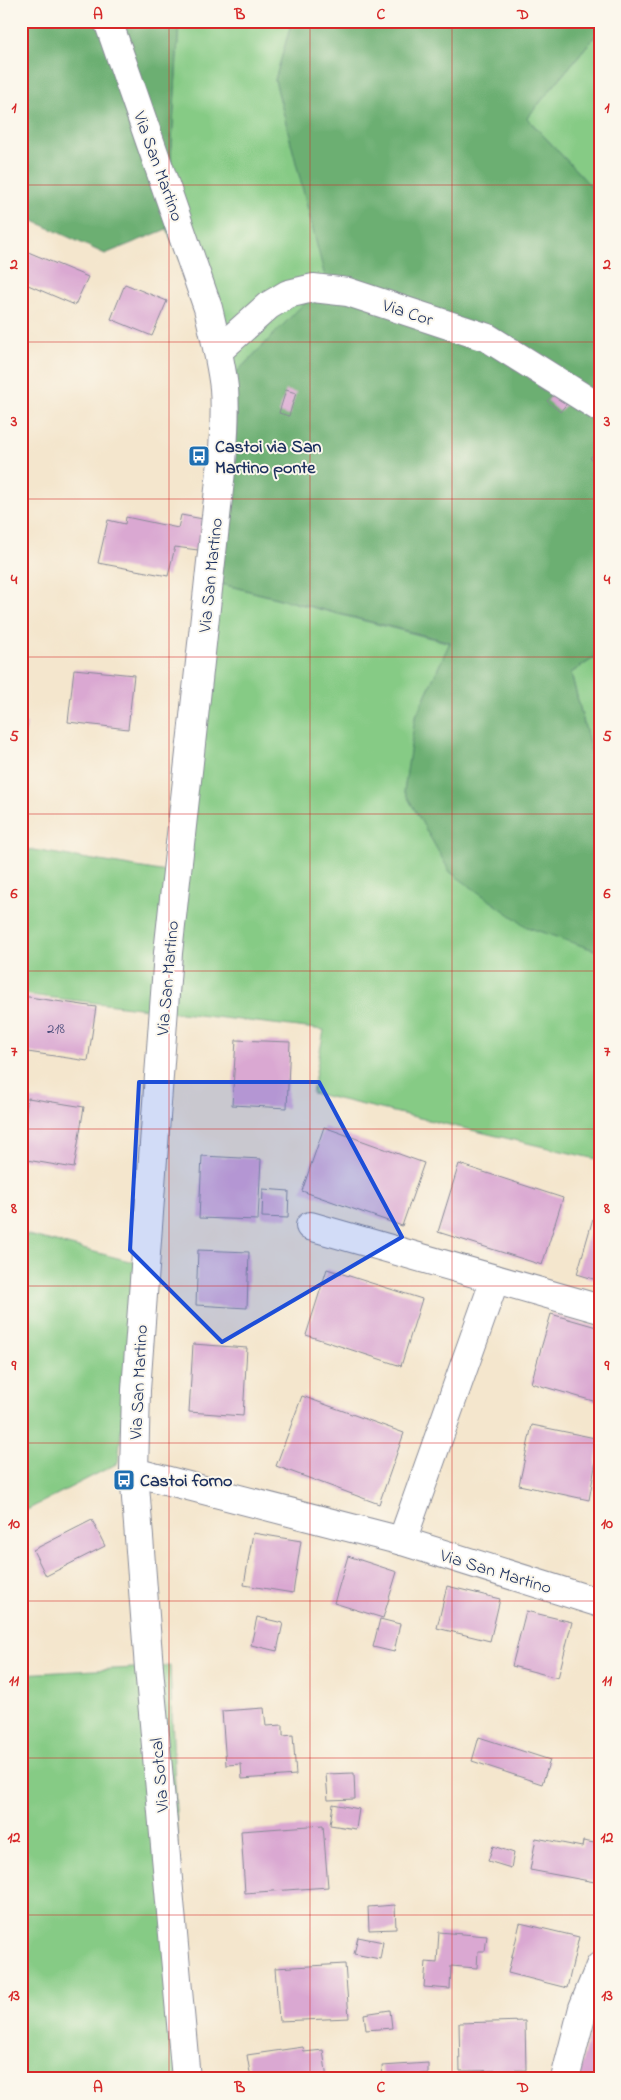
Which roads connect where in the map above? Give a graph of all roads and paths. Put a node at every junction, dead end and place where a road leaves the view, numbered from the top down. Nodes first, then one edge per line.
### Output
1 (108, 21) edge
2 (218, 351) junction
3 (600, 408) edge
4 (310, 1226) dead end
5 (495, 1280) junction
6 (600, 1309) edge
7 (134, 1472) junction
8 (402, 1541) junction
9 (600, 1603) edge
10 (600, 1966) edge
11 (186, 2079) edge
12 (566, 2079) edge

1 - 2 street, Via San Martino
2 - 3 street, Via Cor
2 - 7 street, Via San Martino
4 - 5 street
5 - 6 street
5 - 8 street
7 - 8 street, Via San Martino
7 - 11 street, Via Sotcal
8 - 9 street, Via San Martino
10 - 12 street

